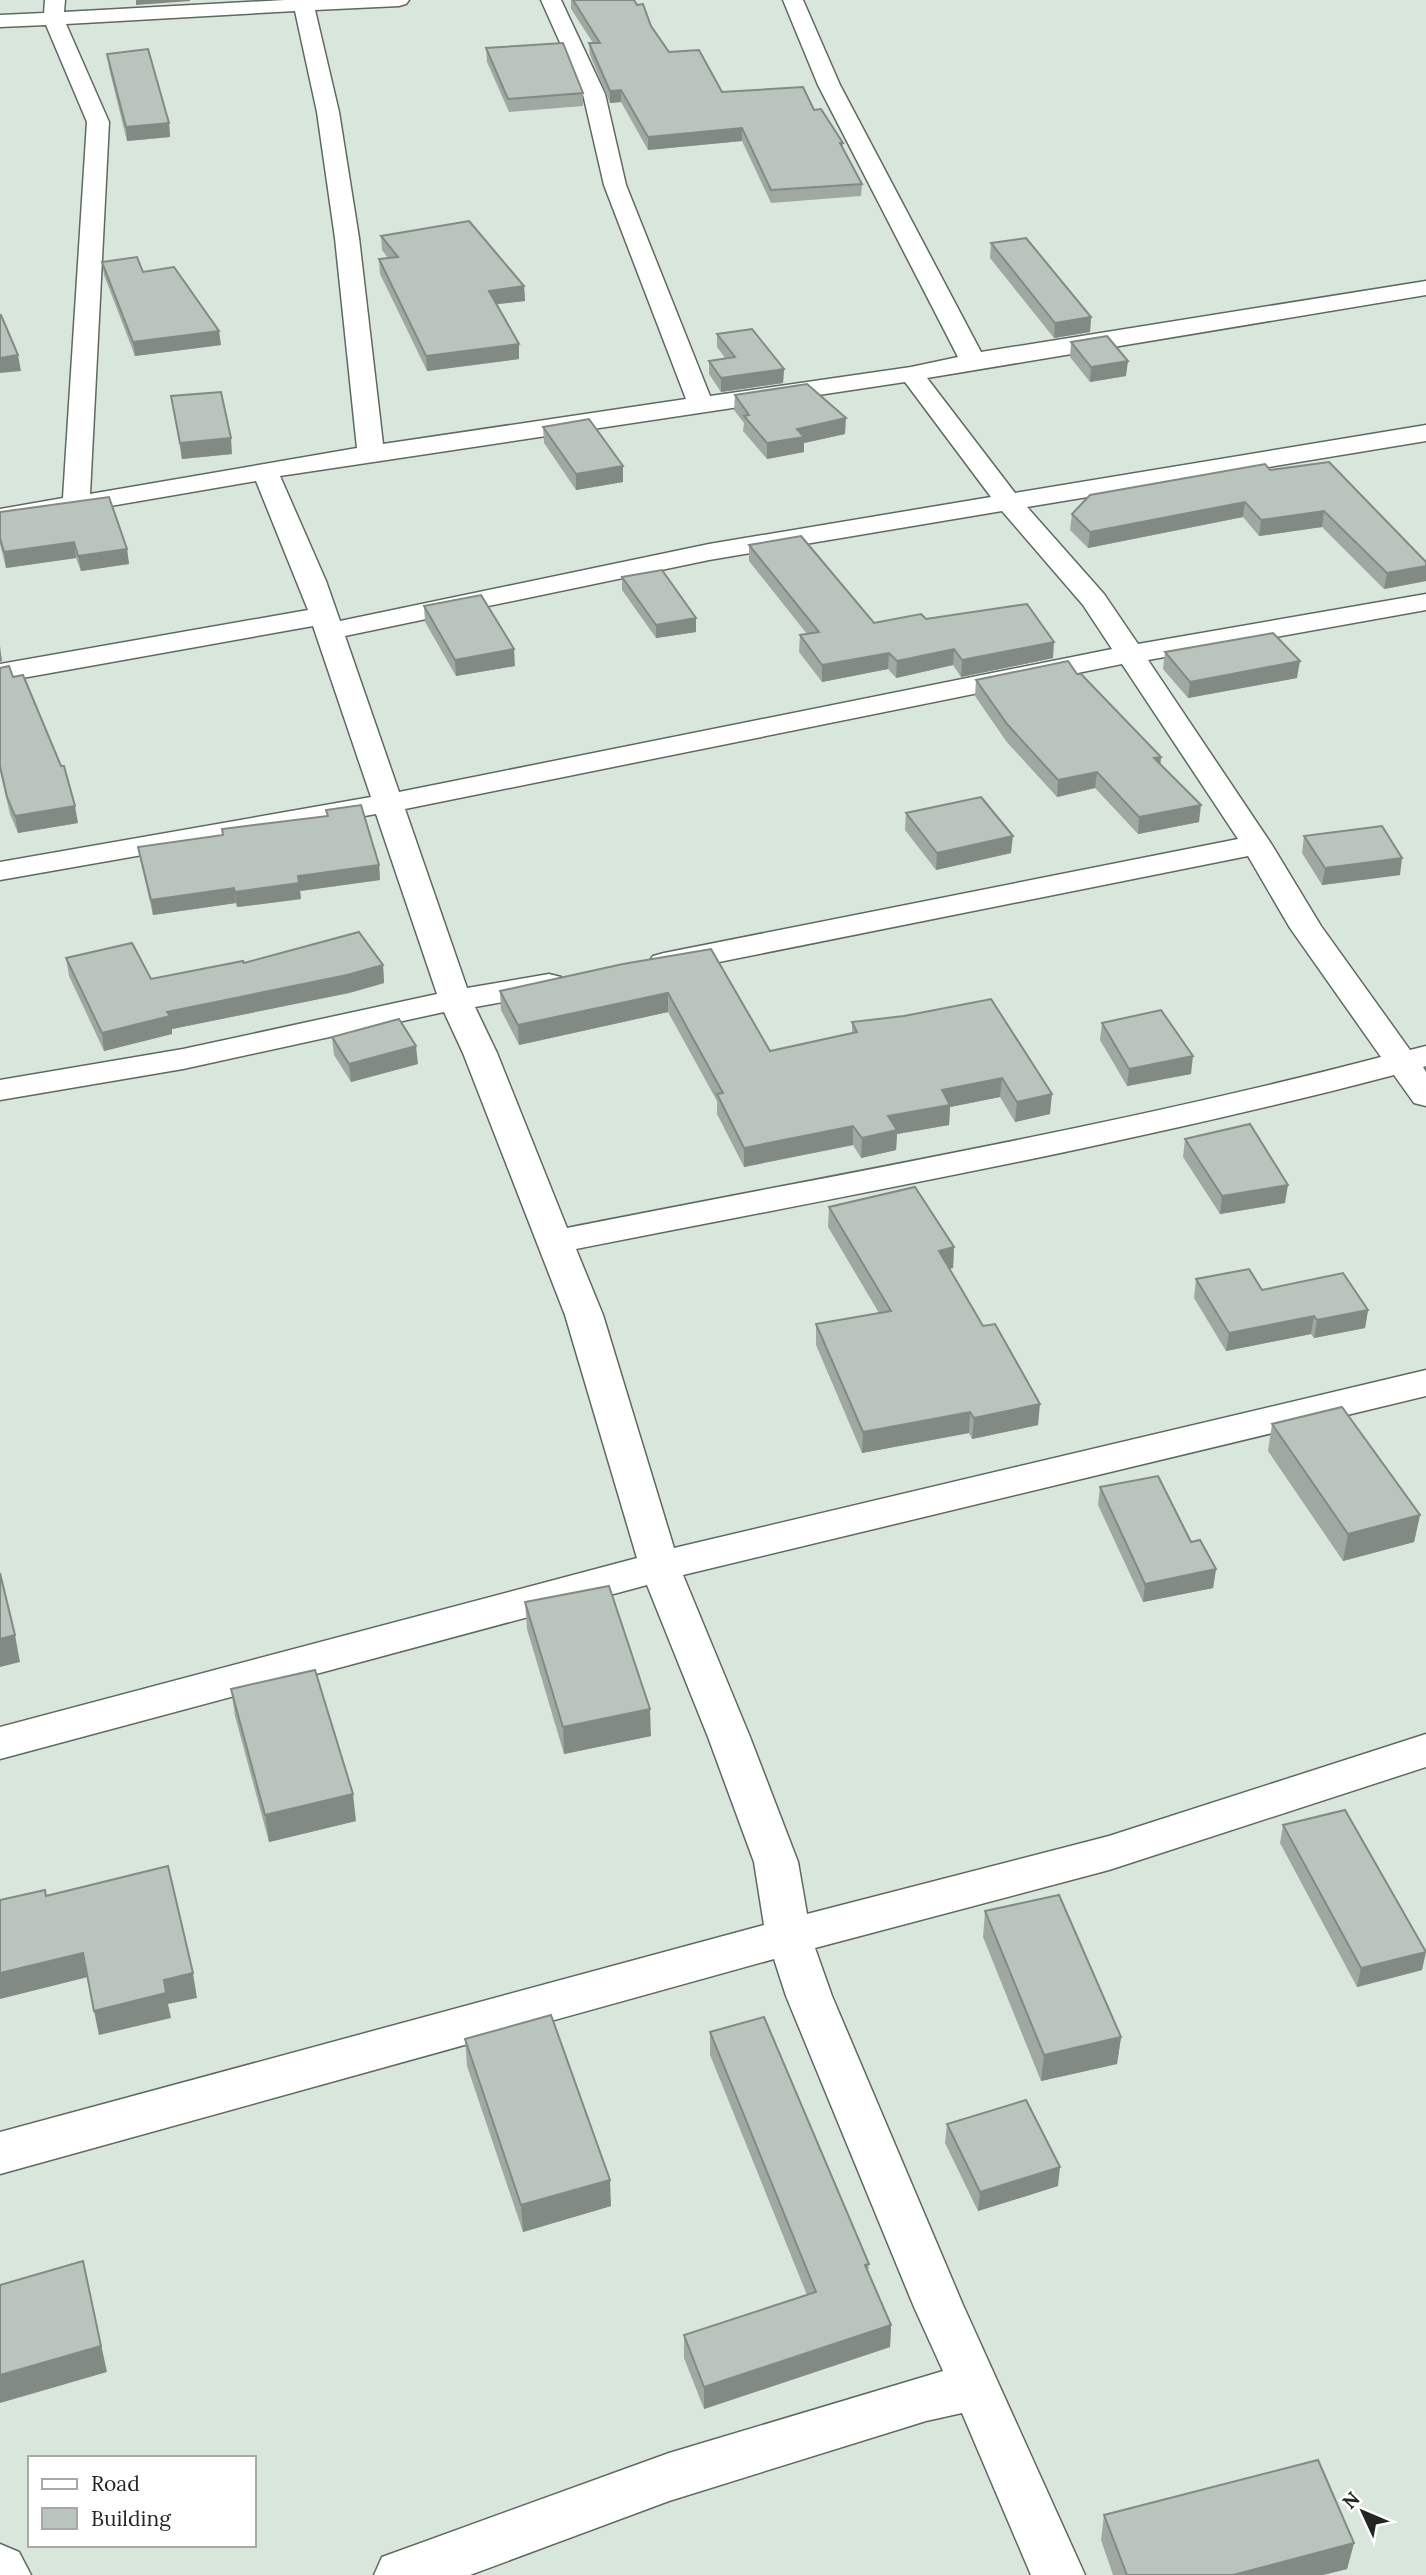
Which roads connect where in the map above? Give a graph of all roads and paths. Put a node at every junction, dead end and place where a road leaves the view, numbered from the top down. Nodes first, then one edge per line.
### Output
1 (399, 0) edge
2 (551, 0) edge
3 (793, 0) edge
4 (304, 3) edge
5 (54, 9) edge
6 (0, 20) edge
7 (1426, 288) edge
8 (973, 361) junction
9 (911, 374) junction
10 (700, 403) junction
11 (1426, 433) edge
12 (371, 453) junction
13 (265, 471) junction
14 (1007, 501) junction
15 (76, 502) junction
16 (0, 517) edge
17 (1426, 602) edge
18 (327, 623) junction
19 (1131, 653) junction
20 (0, 673) edge
21 (388, 803) junction
22 (1257, 845) junction
23 (0, 871) edge
24 (639, 968) edge
25 (573, 979) edge
26 (455, 1000) junction
27 (1413, 1059) edge
28 (0, 1090) edge
29 (1426, 1096) edge
30 (554, 1242) junction
31 (1426, 1383) edge
32 (659, 1566) junction
33 (0, 1743) edge
34 (1426, 1749) edge
35 (789, 1937) junction
36 (0, 2153) edge
37 (976, 2387) junction
38 (0, 2570) edge
39 (4, 2575) edge
40 (401, 2575) edge
41 (1058, 2575) edge

1 - 4 street
2 - 10 street
3 - 8 street
4 - 5 street
4 - 12 street
5 - 6 street
5 - 15 street
7 - 8 street
8 - 9 street
9 - 10 street
9 - 14 street
10 - 12 street
11 - 14 street
12 - 13 street
13 - 15 street
13 - 18 street
14 - 18 street
14 - 19 street
15 - 16 street
17 - 19 street
18 - 20 street
18 - 21 street
19 - 21 street
19 - 22 street
21 - 23 street
21 - 26 street
22 - 24 street
22 - 27 street
25 - 26 street
26 - 28 street
26 - 30 street
27 - 29 street
27 - 30 street
30 - 32 street
31 - 32 street
32 - 33 street
32 - 35 street
34 - 35 street
35 - 36 street
35 - 37 street
37 - 40 street
37 - 41 street
38 - 39 street

